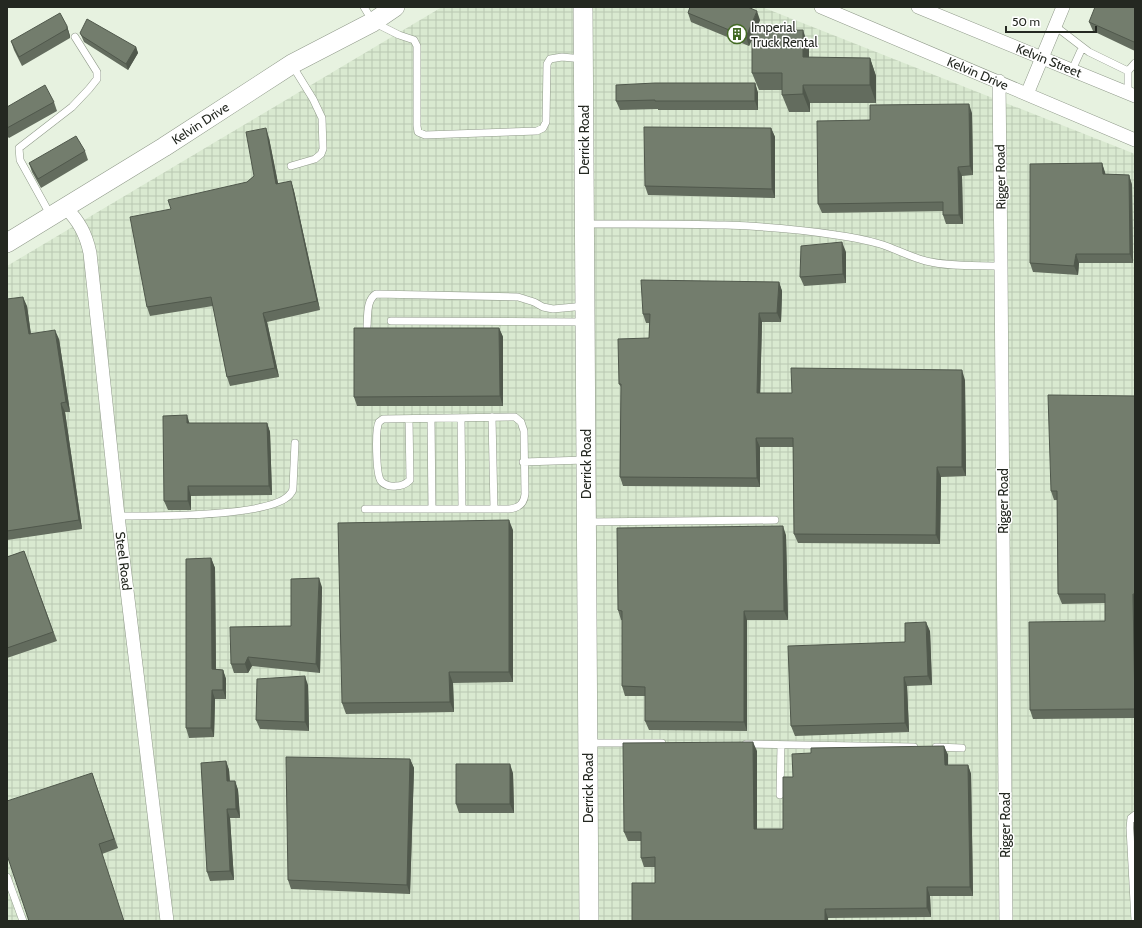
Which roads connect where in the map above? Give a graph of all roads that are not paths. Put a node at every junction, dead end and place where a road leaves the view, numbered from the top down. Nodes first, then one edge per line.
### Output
1 (395, 7) edge
2 (583, 7) edge
3 (821, 7) edge
4 (918, 7) edge
5 (1063, 7) edge
6 (368, 14) edge
7 (1055, 26) junction
8 (75, 38) dead end
9 (1082, 48) junction
10 (1042, 57) junction
11 (584, 59) junction
12 (1135, 63) edge
13 (292, 64) junction
14 (1072, 70) junction
15 (1128, 71) junction
16 (999, 81) junction
17 (1027, 94) junction
18 (1132, 95) edge
19 (1135, 140) edge
20 (291, 166) dead end
21 (58, 212) junction
22 (585, 224) junction
23 (7, 243) edge
24 (1001, 266) junction
25 (586, 314) junction
26 (391, 320) dead end
27 (367, 327) edge
28 (492, 417) junction
29 (461, 418) junction
30 (409, 419) junction
31 (431, 419) junction
32 (295, 443) dead end
33 (586, 460) junction
34 (523, 462) junction
35 (364, 509) dead end
36 (432, 509) junction
37 (462, 509) junction
38 (494, 509) junction
39 (118, 516) junction
40 (774, 520) dead end
41 (586, 522) junction
42 (588, 743) junction
43 (671, 743) edge
44 (742, 744) edge
45 (781, 745) junction
46 (923, 747) edge
47 (931, 747) edge
48 (962, 748) dead end
49 (780, 795) dead end
50 (1135, 815) edge
51 (7, 877) edge
52 (23, 921) edge
53 (167, 921) edge
54 (589, 921) edge
55 (1006, 921) edge
56 (1135, 921) edge

1 - 6 street, Kelvin Drive
2 - 11 street, Derrick Road
3 - 16 street, Kelvin Drive
4 - 10 street, Kelvin Street
5 - 7 street
6 - 11 lane
6 - 13 street, Kelvin Drive
7 - 9 lane
7 - 10 street
8 - 21 lane
9 - 14 lane
9 - 15 lane
10 - 14 street, Kelvin Street
10 - 17 street
11 - 22 street, Derrick Road
12 - 15 lane
13 - 20 lane
13 - 21 street, Kelvin Drive
14 - 18 street, Kelvin Street
15 - 18 lane
16 - 17 street, Kelvin Drive
16 - 24 street, Rigger Road
17 - 19 street, Kelvin Drive
21 - 23 street, Kelvin Drive
21 - 39 street, Steel Road
22 - 24 lane
22 - 25 street, Derrick Road
24 - 55 street, Rigger Road
25 - 26 lane
25 - 27 lane
25 - 33 street, Derrick Road
28 - 29 lane
28 - 34 lane
28 - 38 lane
29 - 31 lane
29 - 37 lane
30 - 30 lane
30 - 31 lane
31 - 36 lane
32 - 39 lane
33 - 34 lane
33 - 41 street, Derrick Road
34 - 38 lane
35 - 36 lane
36 - 37 lane
37 - 38 lane
39 - 53 street, Steel Road
40 - 41 lane
41 - 42 street, Derrick Road
42 - 43 lane
42 - 54 street, Derrick Road
44 - 45 lane
45 - 46 lane
45 - 49 lane
47 - 48 lane
50 - 56 lane
51 - 52 lane

